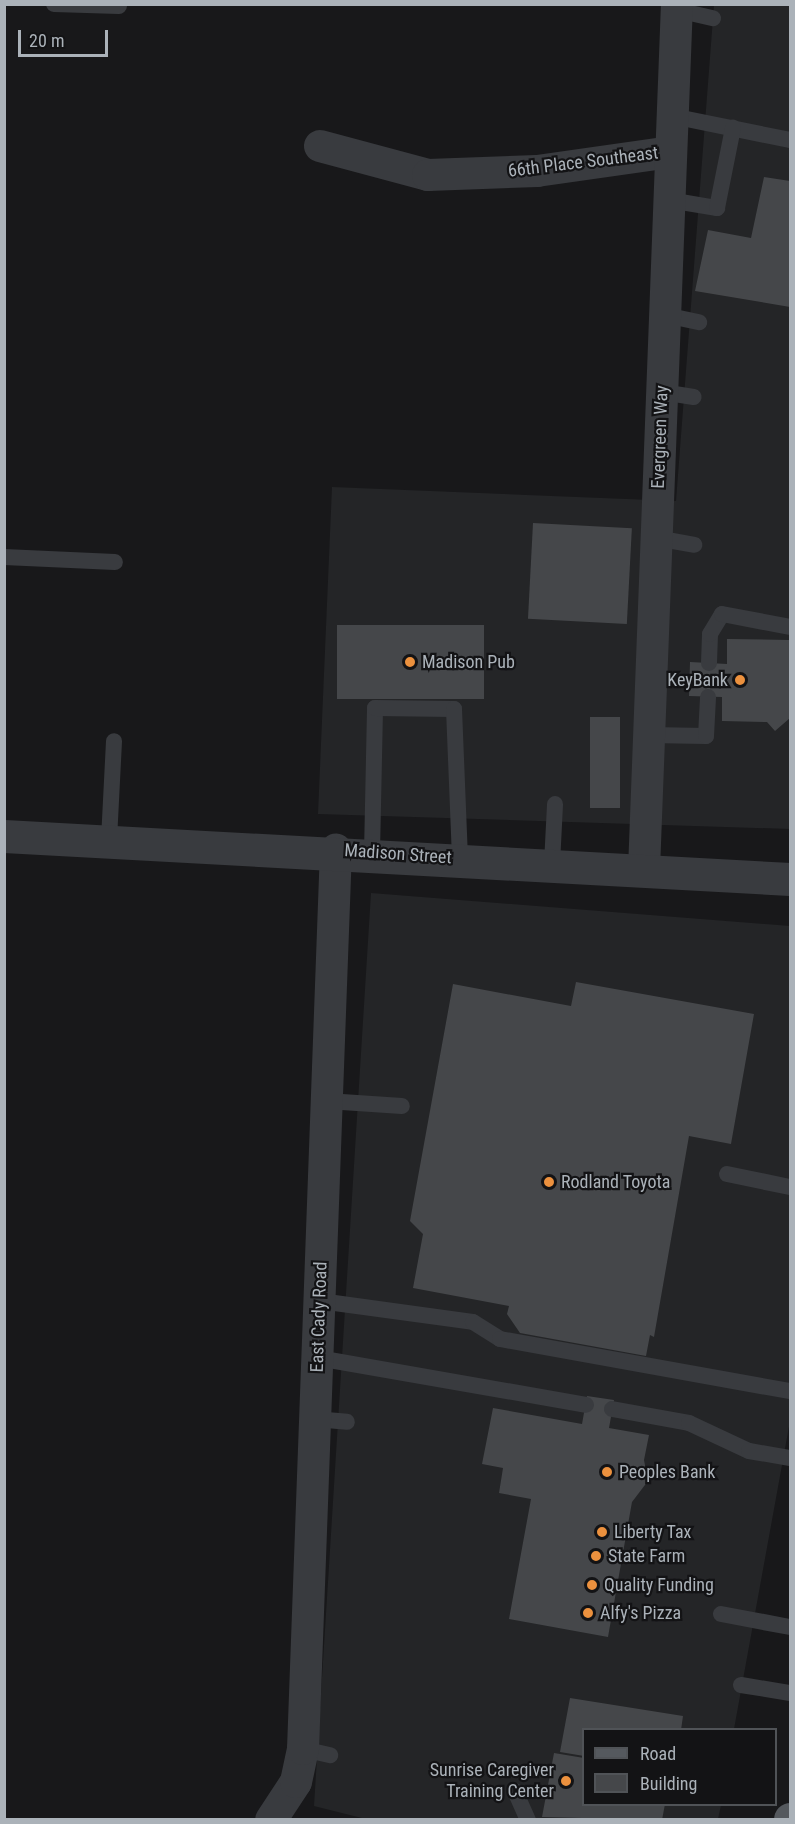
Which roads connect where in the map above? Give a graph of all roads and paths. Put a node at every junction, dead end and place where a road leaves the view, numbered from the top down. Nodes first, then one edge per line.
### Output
1 (54, 4) edge
2 (119, 6) dead end
3 (677, 7) edge
4 (713, 18) dead end
5 (672, 116) junction
6 (733, 128) junction
7 (790, 140) edge
8 (320, 146) dead end
9 (671, 152) junction
10 (669, 200) junction
11 (665, 315) junction
12 (699, 322) dead end
13 (662, 392) junction
14 (694, 397) dead end
15 (656, 538) junction
16 (694, 545) dead end
17 (4, 557) edge
18 (115, 562) dead end
19 (790, 627) edge
20 (709, 663) dead end
21 (708, 697) dead end
22 (649, 735) junction
23 (114, 741) dead end
24 (555, 804) dead end
25 (4, 836) edge
26 (110, 840) junction
27 (336, 850) junction
28 (372, 853) junction
29 (460, 858) junction
30 (552, 864) junction
31 (644, 870) junction
32 (790, 879) edge
33 (327, 1101) junction
34 (402, 1106) dead end
35 (727, 1174) dead end
36 (790, 1187) edge
37 (320, 1301) junction
38 (318, 1358) junction
39 (790, 1391) edge
40 (586, 1405) dead end
41 (612, 1409) dead end
42 (315, 1419) junction
43 (347, 1422) dead end
44 (790, 1458) edge
45 (721, 1614) dead end
46 (790, 1628) edge
47 (741, 1685) dead end
48 (790, 1693) edge
49 (515, 1791) dead end
50 (271, 1820) edge
51 (528, 1820) edge

1 - 2 lane
3 - 4 lane
3 - 5 street, Evergreen Way
5 - 6 lane
5 - 9 street, Evergreen Way
6 - 7 lane
6 - 10 lane
8 - 9 street, 66th Place Southeast
9 - 10 street, Evergreen Way
10 - 11 street, Evergreen Way
11 - 12 lane
11 - 13 street, Evergreen Way
13 - 14 lane
13 - 15 street, Evergreen Way
15 - 16 lane
15 - 22 street, Evergreen Way
17 - 18 lane
19 - 20 lane
21 - 22 lane
22 - 31 street, Evergreen Way
23 - 26 lane
24 - 30 lane
25 - 26 street, Madison Street
26 - 27 street, Madison Street
27 - 28 street, Madison Street
27 - 33 street, East Cady Road
28 - 29 street, Madison Street
28 - 29 lane
29 - 30 street, Madison Street
30 - 31 street, Madison Street
31 - 32 street, Madison Street
33 - 34 lane
33 - 37 street, East Cady Road
35 - 36 lane
37 - 38 street, East Cady Road
37 - 39 lane
38 - 40 lane
38 - 42 street, East Cady Road
41 - 44 lane
42 - 43 lane
42 - 50 street, East Cady Road
45 - 46 lane
47 - 48 lane
49 - 51 lane

